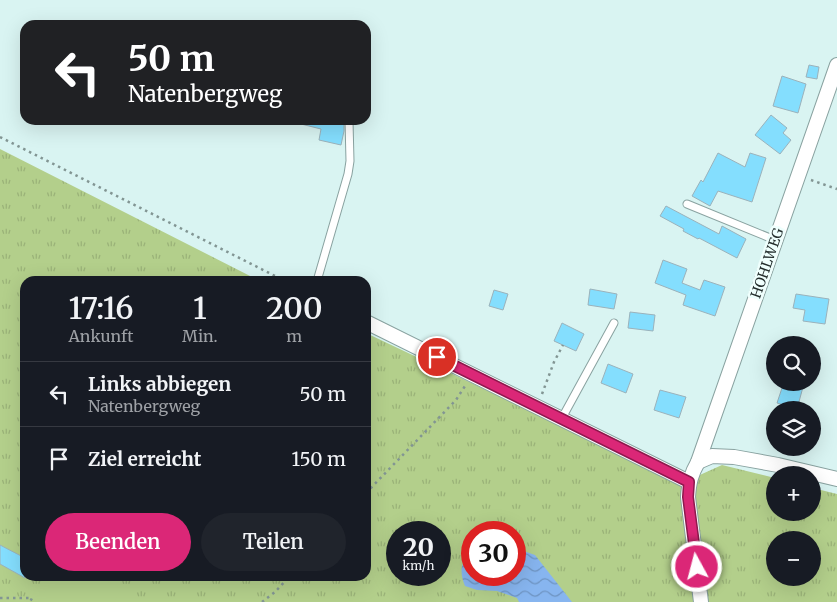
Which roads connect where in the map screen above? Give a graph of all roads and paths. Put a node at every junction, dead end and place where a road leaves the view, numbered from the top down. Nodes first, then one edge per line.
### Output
1 (837, 64) edge
2 (349, 125) edge
3 (0, 137) edge
4 (797, 176) junction
5 (837, 188) edge
6 (688, 204) dead end
7 (775, 240) junction
8 (275, 276) edge
9 (318, 276) edge
10 (614, 322) dead end
11 (371, 324) edge
12 (563, 345) dead end
13 (472, 374) junction
14 (536, 405) junction
15 (562, 418) junction
16 (698, 462) junction
17 (837, 479) edge
18 (689, 482) junction
19 (371, 487) edge
20 (285, 581) edge
21 (0, 598) edge
22 (30, 602) edge
23 (262, 602) edge
24 (701, 602) edge

1 - 4 street, HOHLWEG
2 - 9 lane
3 - 8 path
4 - 5 path
4 - 7 street, HOHLWEG
6 - 7 lane
7 - 16 street, HOHLWEG
10 - 15 lane
11 - 13 street
12 - 14 path
13 - 14 street
13 - 19 path
14 - 15 street
15 - 18 street
16 - 17 street
16 - 18 street, HOHLWEG
18 - 24 street
20 - 23 path
21 - 22 path

